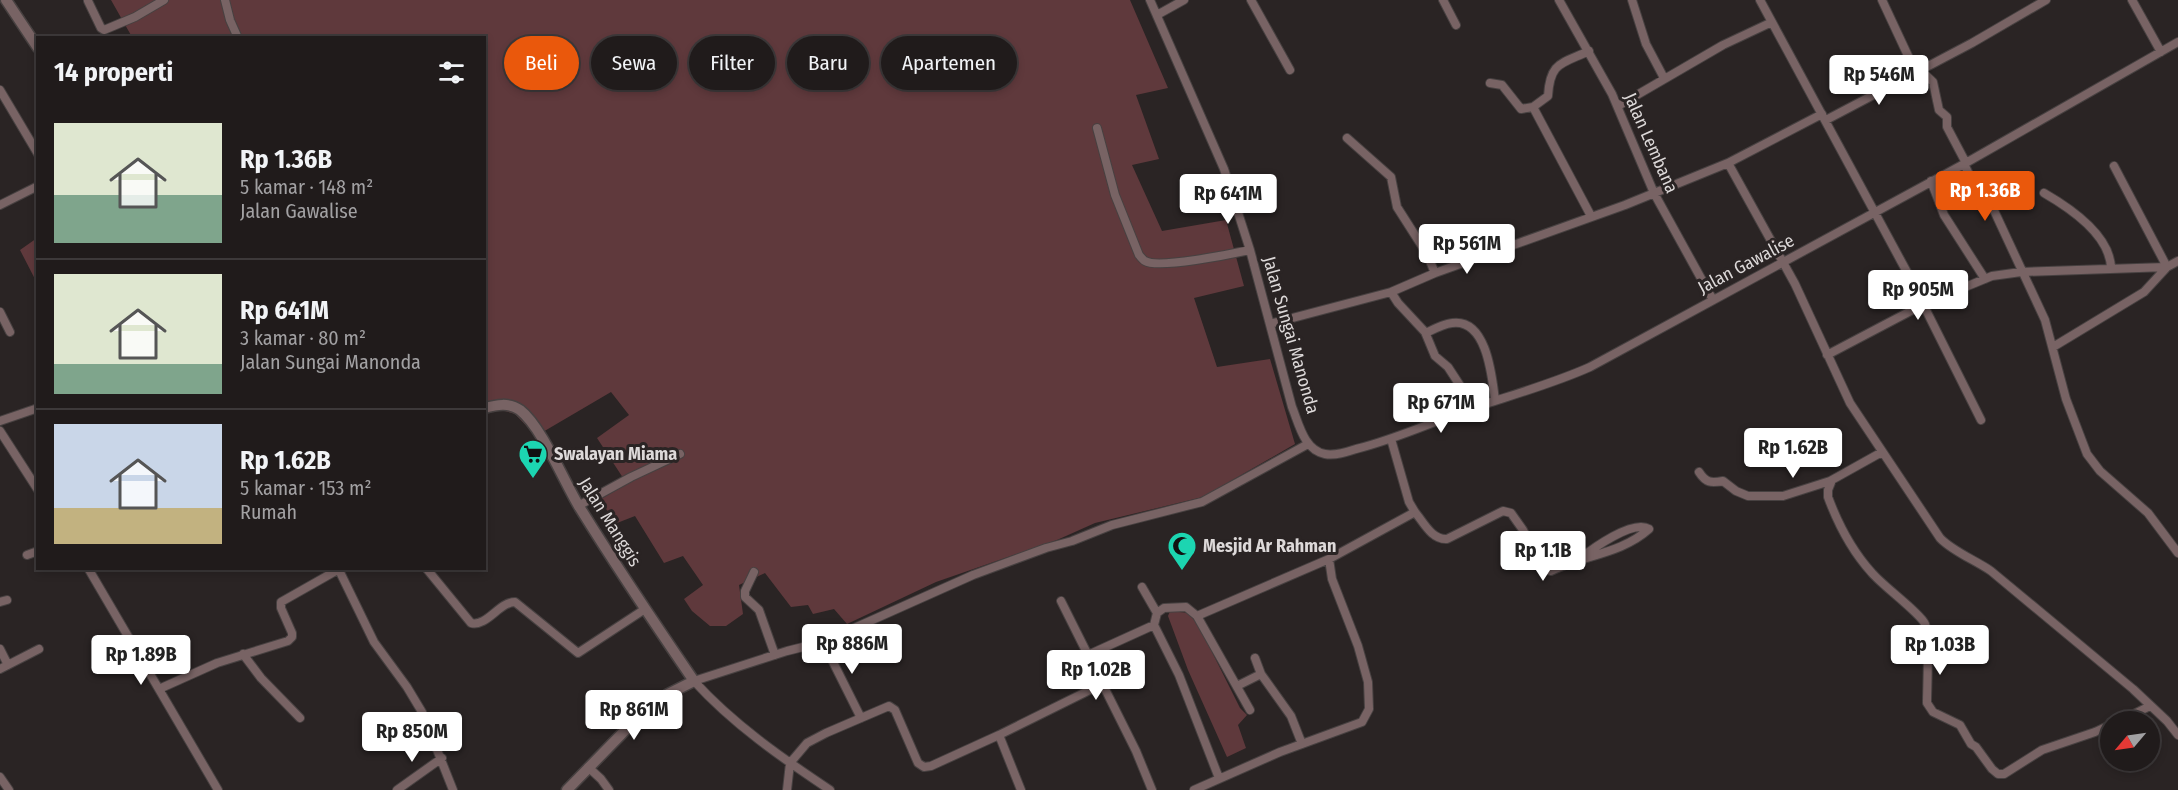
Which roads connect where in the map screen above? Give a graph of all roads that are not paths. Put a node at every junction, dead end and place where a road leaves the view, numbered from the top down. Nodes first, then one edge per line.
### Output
1 (6, 0) edge
2 (164, 0) edge
3 (225, 0) edge
4 (1150, 0) edge
5 (1184, 0) edge
6 (1251, 0) edge
7 (1443, 0) edge
8 (1559, 0) edge
9 (1632, 0) edge
10 (1761, 0) edge
11 (1882, 0) edge
12 (2046, 0) edge
13 (2132, 0) edge
14 (88, 1) edge
15 (1157, 15) junction
16 (1772, 22) junction
17 (1456, 25) dead end
18 (237, 36) edge
19 (2178, 42) edge
20 (36, 45) edge
21 (1589, 51) junction
22 (2161, 52) junction
23 (1919, 69) junction
24 (1290, 70) dead end
25 (1664, 78) junction
26 (1490, 83) dead end
27 (0, 90) edge
28 (1618, 106) junction
29 (1533, 108) junction
30 (1824, 117) junction
31 (1097, 128) dead end
32 (1347, 138) dead end
33 (36, 151) edge
34 (1728, 162) junction
35 (1965, 163) junction
36 (2114, 166) dead end
37 (1931, 181) junction
38 (36, 187) edge
39 (1654, 193) junction
40 (2044, 193) dead end
41 (0, 204) edge
42 (1875, 212) junction
43 (1590, 216) junction
44 (1250, 250) junction
45 (2178, 261) edge
46 (1784, 262) junction
47 (2167, 267) junction
48 (2111, 269) junction
49 (2025, 272) junction
50 (1435, 273) junction
51 (1985, 279) junction
52 (1391, 292) junction
53 (1713, 300) junction
54 (1924, 304) junction
55 (0, 312) edge
56 (1270, 324) junction
57 (10, 332) dead end
58 (1426, 333) junction
59 (2053, 347) junction
60 (1827, 356) junction
61 (1495, 400) junction
62 (1474, 407) junction
63 (486, 408) edge
64 (36, 409) edge
65 (1981, 420) dead end
66 (0, 421) edge
67 (0, 431) edge
68 (1391, 439) junction
69 (1308, 444) junction
70 (1882, 452) junction
71 (680, 454) dead end
72 (1699, 472) dead end
73 (1832, 480) junction
74 (36, 487) edge
75 (579, 506) junction
76 (1416, 512) junction
77 (36, 552) edge
78 (2178, 554) edge
79 (27, 555) dead end
80 (1329, 559) junction
81 (1578, 560) junction
82 (89, 570) edge
83 (337, 570) edge
84 (339, 570) edge
85 (428, 570) edge
86 (754, 572) dead end
87 (1142, 587) dead end
88 (1060, 601) dead end
89 (645, 609) junction
90 (1157, 613) junction
91 (1197, 616) junction
92 (1154, 625) junction
93 (822, 642) junction
94 (0, 649) edge
95 (39, 649) dead end
96 (243, 654) junction
97 (775, 655) junction
98 (1088, 655) junction
99 (1254, 658) dead end
100 (4, 667) edge
101 (1261, 674) junction
102 (694, 681) junction
103 (1102, 684) junction
104 (1237, 686) junction
105 (159, 689) junction
106 (2150, 706) junction
107 (1250, 710) dead end
108 (2140, 711) edge
109 (300, 718) dead end
110 (861, 718) junction
111 (2100, 730) edge
112 (999, 735) junction
113 (2178, 735) edge
114 (1302, 744) junction
115 (441, 758) junction
116 (790, 762) junction
117 (588, 767) junction
118 (0, 777) edge
119 (1218, 778) junction
120 (9, 790) edge
121 (218, 790) edge
122 (397, 790) edge
123 (453, 790) edge
124 (567, 790) edge
125 (609, 790) edge
126 (786, 790) edge
127 (830, 790) edge
128 (1022, 790) edge
129 (1152, 790) edge
130 (1194, 790) edge

1 - 20 street
2 - 14 street
3 - 18 street
4 - 15 street, Jalan Sungai Manonda
5 - 15 street
6 - 24 street
7 - 17 street
8 - 21 street, Jalan Lembana
9 - 25 street
10 - 16 street
11 - 23 street
12 - 23 street
13 - 22 street
15 - 44 street, Jalan Sungai Manonda
16 - 25 street
16 - 30 street
19 - 22 street, Jalan Gawalise
21 - 28 street, Jalan Lembana
21 - 29 street
22 - 35 street, Jalan Gawalise
23 - 30 street
23 - 35 street
25 - 28 street
26 - 29 street
27 - 33 street
28 - 39 street, Jalan Lembana
29 - 43 street
30 - 34 street
30 - 42 street
31 - 44 street
32 - 50 street
34 - 39 street
34 - 46 street
35 - 37 street, Jalan Gawalise
35 - 49 street
36 - 47 street
37 - 42 street, Jalan Gawalise
37 - 51 street
38 - 41 street
39 - 43 street
39 - 53 street, Jalan Lembana
40 - 48 street
42 - 46 street, Jalan Gawalise
42 - 54 street
43 - 50 street
44 - 56 street, Jalan Sungai Manonda
45 - 47 street
46 - 53 street, Jalan Gawalise
46 - 60 street
47 - 48 street
47 - 59 street
48 - 49 street
49 - 51 street
49 - 59 street
50 - 52 street
51 - 54 street
52 - 56 street
52 - 58 street
53 - 61 street, Jalan Gawalise
54 - 60 street
54 - 65 street
55 - 57 street
56 - 69 street, Jalan Sungai Manonda
58 - 61 street
58 - 62 street
59 - 78 street
60 - 70 street
61 - 62 street, Jalan Gawalise
62 - 68 street, Jalan Gawalise
63 - 75 street, Jalan Manggis
64 - 66 street
67 - 74 street
68 - 69 street, Jalan Gawalise
68 - 76 street
69 - 93 street
70 - 73 street
70 - 106 street
71 - 75 street
72 - 73 street
73 - 111 street
75 - 89 street, Jalan Manggis
76 - 80 street
76 - 81 street
77 - 79 street
80 - 91 street
80 - 114 street
81 - 81 street
82 - 105 street
83 - 96 street
84 - 115 street
85 - 89 street
86 - 97 street
87 - 90 street
88 - 98 street
89 - 102 street, Jalan Manggis
90 - 91 street
90 - 92 street
91 - 104 street
92 - 98 street
92 - 119 street
93 - 97 street
93 - 110 street
94 - 100 street
95 - 100 street
96 - 105 street
96 - 109 street
97 - 102 street
98 - 103 street
99 - 101 street
101 - 104 street
101 - 114 street
102 - 116 street
102 - 117 street
103 - 112 street
103 - 129 street
104 - 107 street
105 - 121 street
106 - 108 street
106 - 113 street
110 - 112 street
110 - 116 street
112 - 128 street
114 - 119 street
115 - 122 street
115 - 123 street
116 - 126 street
116 - 127 street
117 - 124 street
117 - 125 street
118 - 120 street
119 - 130 street

